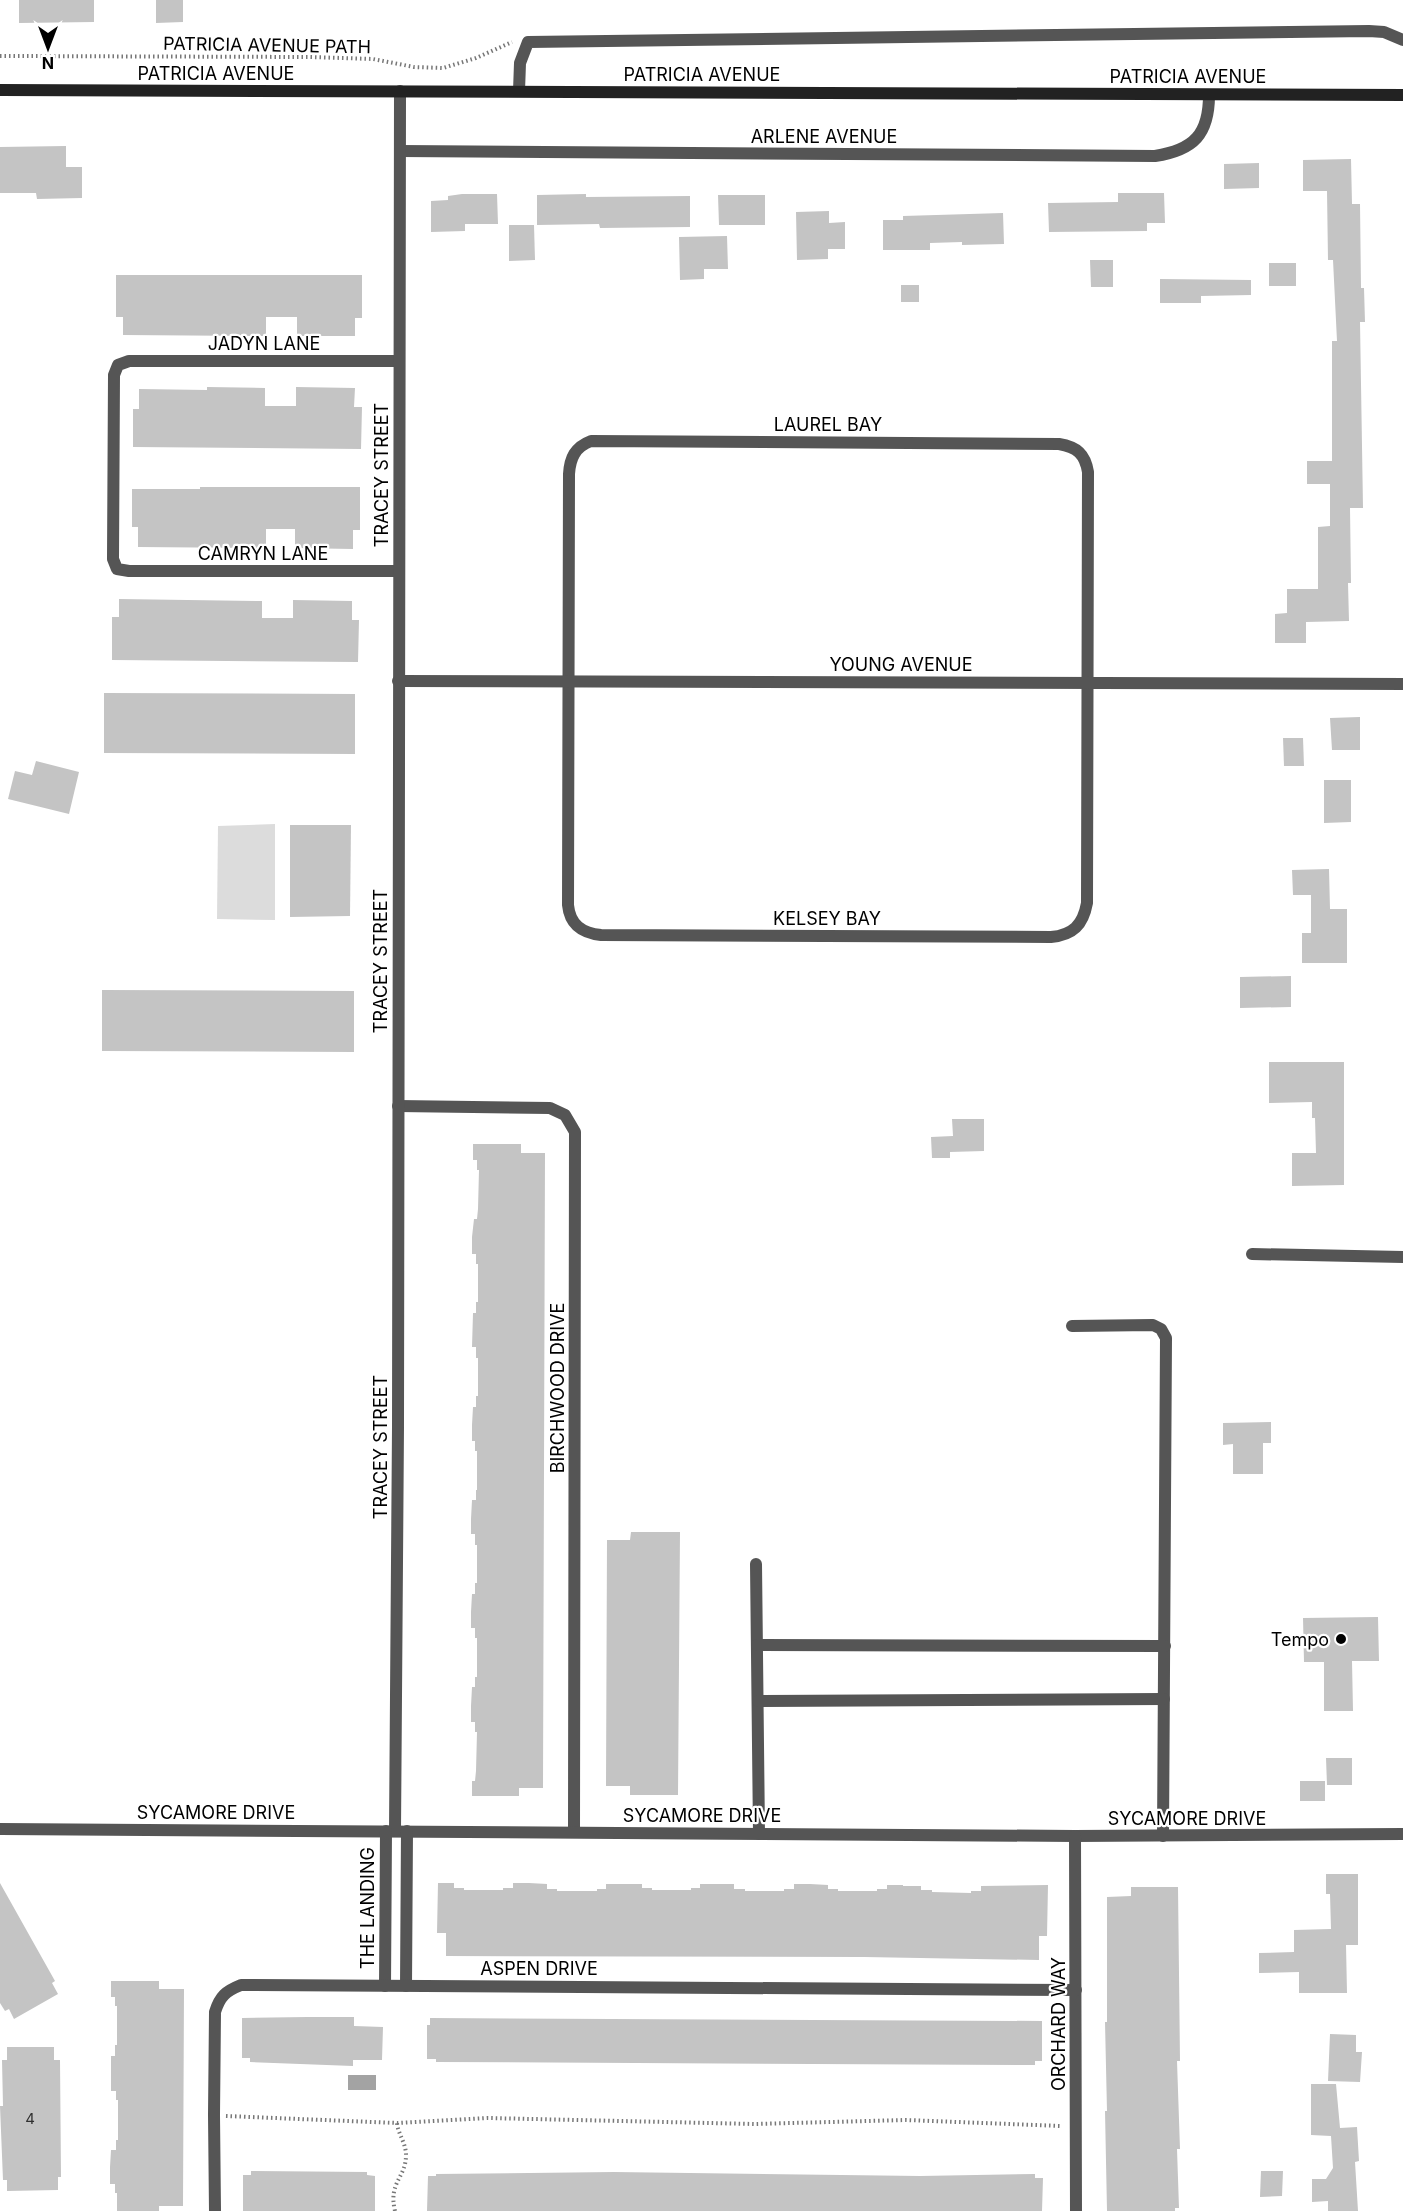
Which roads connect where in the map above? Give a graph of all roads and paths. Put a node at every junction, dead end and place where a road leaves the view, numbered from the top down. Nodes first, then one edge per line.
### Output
1 (1403, 40) edge
2 (528, 42) junction
3 (0, 56) edge
4 (0, 90) edge
5 (400, 91) junction
6 (519, 92) junction
7 (1209, 95) junction
8 (1403, 95) edge
9 (400, 151) junction
10 (399, 362) junction
11 (129, 571) joint
12 (398, 571) junction
13 (398, 681) junction
14 (567, 681) junction
15 (1088, 683) junction
16 (1403, 684) edge
17 (398, 1106) junction
18 (1252, 1254) dead end
19 (1403, 1257) edge
20 (1072, 1326) dead end
21 (756, 1564) dead end
22 (757, 1645) junction
23 (1165, 1646) junction
24 (1164, 1700) junction
25 (758, 1701) junction
26 (0, 1829) edge
27 (396, 1831) junction
28 (574, 1832) junction
29 (759, 1834) junction
30 (1403, 1834) edge
31 (1075, 1836) junction
32 (1163, 1836) junction
33 (385, 1986) junction
34 (406, 1986) junction
35 (1076, 1990) junction
36 (214, 2115) junction
37 (397, 2123) junction
38 (1076, 2127) junction
39 (216, 2211) edge
40 (395, 2211) edge
41 (1076, 2211) edge

1 - 2 street
2 - 3 path, PATRICIA AVENUE PATH
2 - 6 street
4 - 5 street, PATRICIA AVENUE
5 - 6 street, PATRICIA AVENUE
5 - 9 street, TRACEY STREET
6 - 7 street, PATRICIA AVENUE
7 - 8 street, PATRICIA AVENUE
7 - 9 street, ARLENE AVENUE
9 - 10 street, TRACEY STREET
10 - 11 street, JADYN LANE
10 - 12 street, TRACEY STREET
11 - 12 street, CAMRYN LANE
12 - 13 street, TRACEY STREET
13 - 14 street, YOUNG AVENUE
13 - 17 street, TRACEY STREET
14 - 15 street, YOUNG AVENUE
14 - 15 street, LAUREL BAY
14 - 15 street, KELSEY BAY
15 - 16 street, YOUNG AVENUE
17 - 27 street, TRACEY STREET
17 - 28 street, BIRCHWOOD DRIVE
18 - 19 street
20 - 23 street
21 - 22 street
22 - 23 street
22 - 25 street
23 - 24 street
24 - 25 street
24 - 32 street
25 - 29 street
26 - 27 street, SYCAMORE DRIVE
27 - 28 street, SYCAMORE DRIVE
27 - 33 street, THE LANDING
27 - 34 street
28 - 29 street, SYCAMORE DRIVE
29 - 31 street, SYCAMORE DRIVE
30 - 32 street, SYCAMORE DRIVE
31 - 32 street, SYCAMORE DRIVE
31 - 35 street, ORCHARD WAY
33 - 34 street, ASPEN DRIVE
33 - 36 street, ASPEN DRIVE
34 - 35 street, ASPEN DRIVE
35 - 38 street, ORCHARD WAY
36 - 37 path
36 - 39 street, ASPEN DRIVE
37 - 38 path
37 - 40 path
38 - 41 street, ORCHARD WAY

